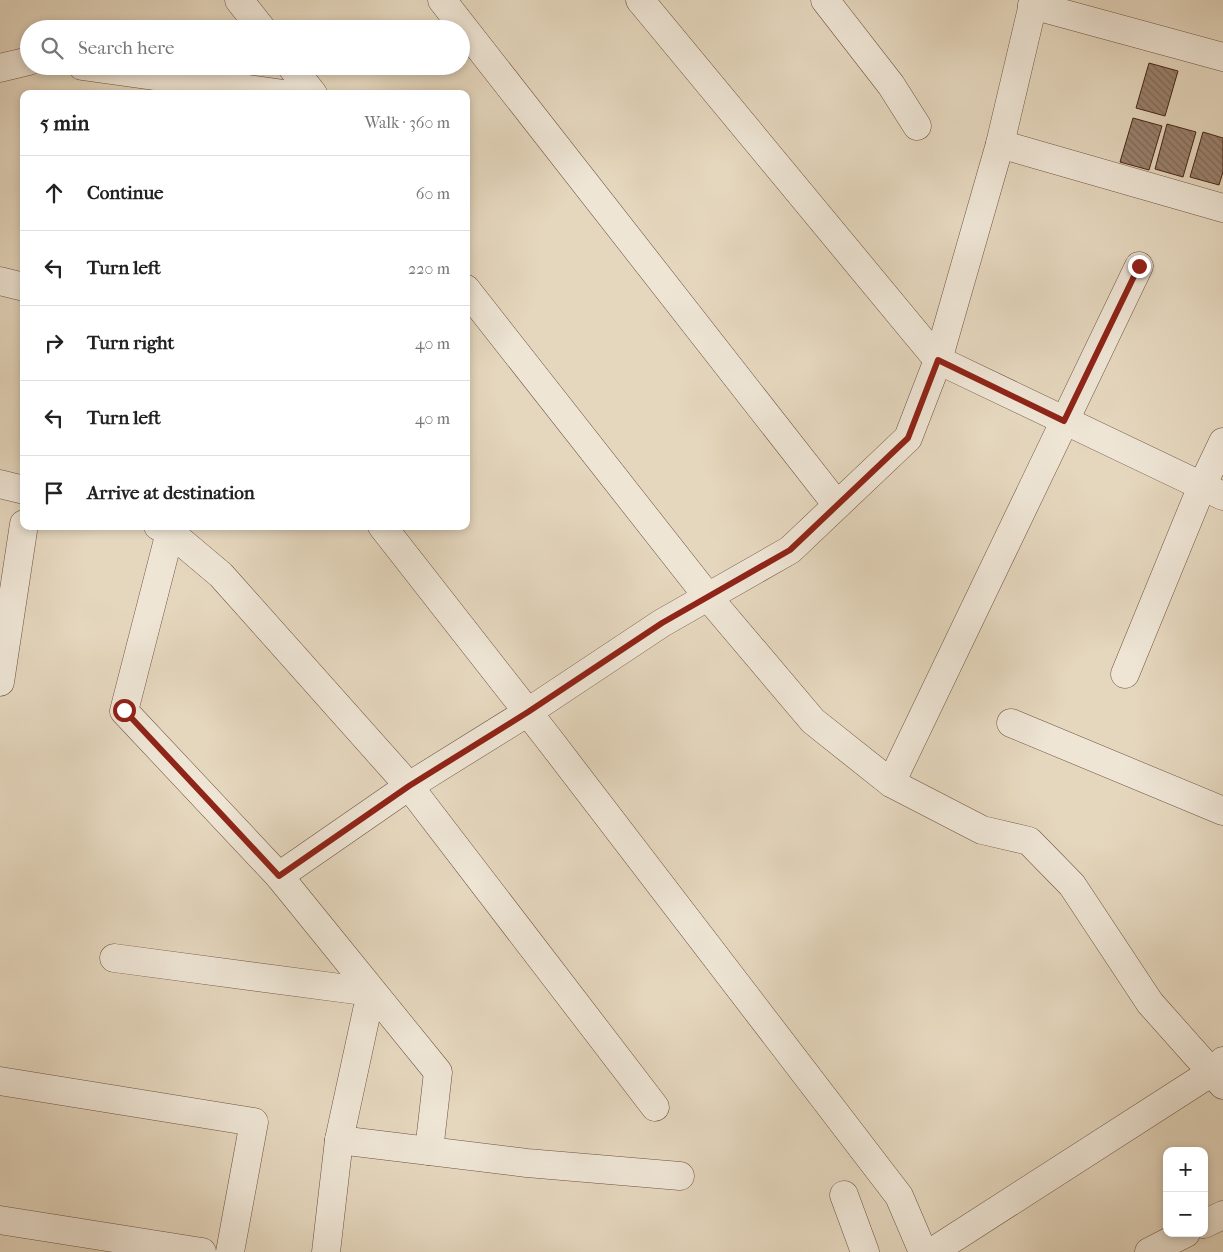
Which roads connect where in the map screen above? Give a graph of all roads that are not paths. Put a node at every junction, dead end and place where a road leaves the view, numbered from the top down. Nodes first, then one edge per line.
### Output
1 (239, 0) edge
2 (442, 0) edge
3 (640, 0) edge
4 (825, 0) edge
5 (1033, 2) edge
6 (255, 20) edge
7 (458, 20) edge
8 (470, 36) edge
9 (1223, 57) edge
10 (20, 62) edge
11 (0, 68) edge
12 (147, 75) edge
13 (298, 75) edge
14 (255, 90) edge
15 (310, 90) edge
16 (917, 126) dead end
17 (1000, 144) junction
18 (1223, 208) edge
19 (1139, 266) dead end
20 (0, 281) edge
21 (20, 286) edge
22 (470, 295) edge
23 (938, 360) junction
24 (1064, 421) junction
25 (1223, 442) edge
26 (0, 484) edge
27 (20, 489) edge
28 (1212, 491) edge
29 (837, 505) junction
30 (23, 530) edge
31 (164, 530) edge
32 (165, 530) edge
33 (385, 530) edge
34 (708, 597) junction
35 (1125, 674) dead end
36 (0, 682) edge
37 (528, 712) junction
38 (1011, 723) dead end
39 (891, 783) junction
40 (409, 786) junction
41 (1221, 804) edge
42 (279, 876) junction
43 (114, 958) dead end
44 (371, 992) junction
45 (1219, 1073) edge
46 (0, 1081) edge
47 (655, 1107) dead end
48 (339, 1140) junction
49 (429, 1151) junction
50 (680, 1176) dead end
51 (844, 1196) dead end
52 (1223, 1215) edge
53 (0, 1220) edge
54 (1208, 1222) edge
55 (1178, 1237) edge
56 (202, 1252) edge
57 (230, 1252) edge
58 (326, 1252) edge
59 (865, 1252) edge
60 (923, 1252) edge
61 (932, 1252) edge
62 (1149, 1252) edge

1 - 6 street
2 - 7 street
3 - 23 street
4 - 16 street
5 - 9 street
5 - 17 street
8 - 29 street
10 - 11 street
12 - 14 street
13 - 15 street
17 - 18 street
17 - 23 street
19 - 24 street
20 - 21 street
22 - 34 street
23 - 24 street
23 - 29 street
24 - 28 street
24 - 39 street
25 - 28 street
26 - 27 street
28 - 35 street
29 - 34 street
30 - 36 street
31 - 42 street
32 - 40 street
33 - 37 street
34 - 37 street
34 - 39 street
37 - 40 street
37 - 60 street
38 - 41 street
39 - 45 street
40 - 42 street
40 - 47 street
42 - 44 street
43 - 44 street
44 - 48 street
44 - 49 street
45 - 61 street
46 - 57 street
48 - 49 street
48 - 58 street
49 - 50 street
51 - 59 street
52 - 54 street
53 - 56 street
55 - 62 street

